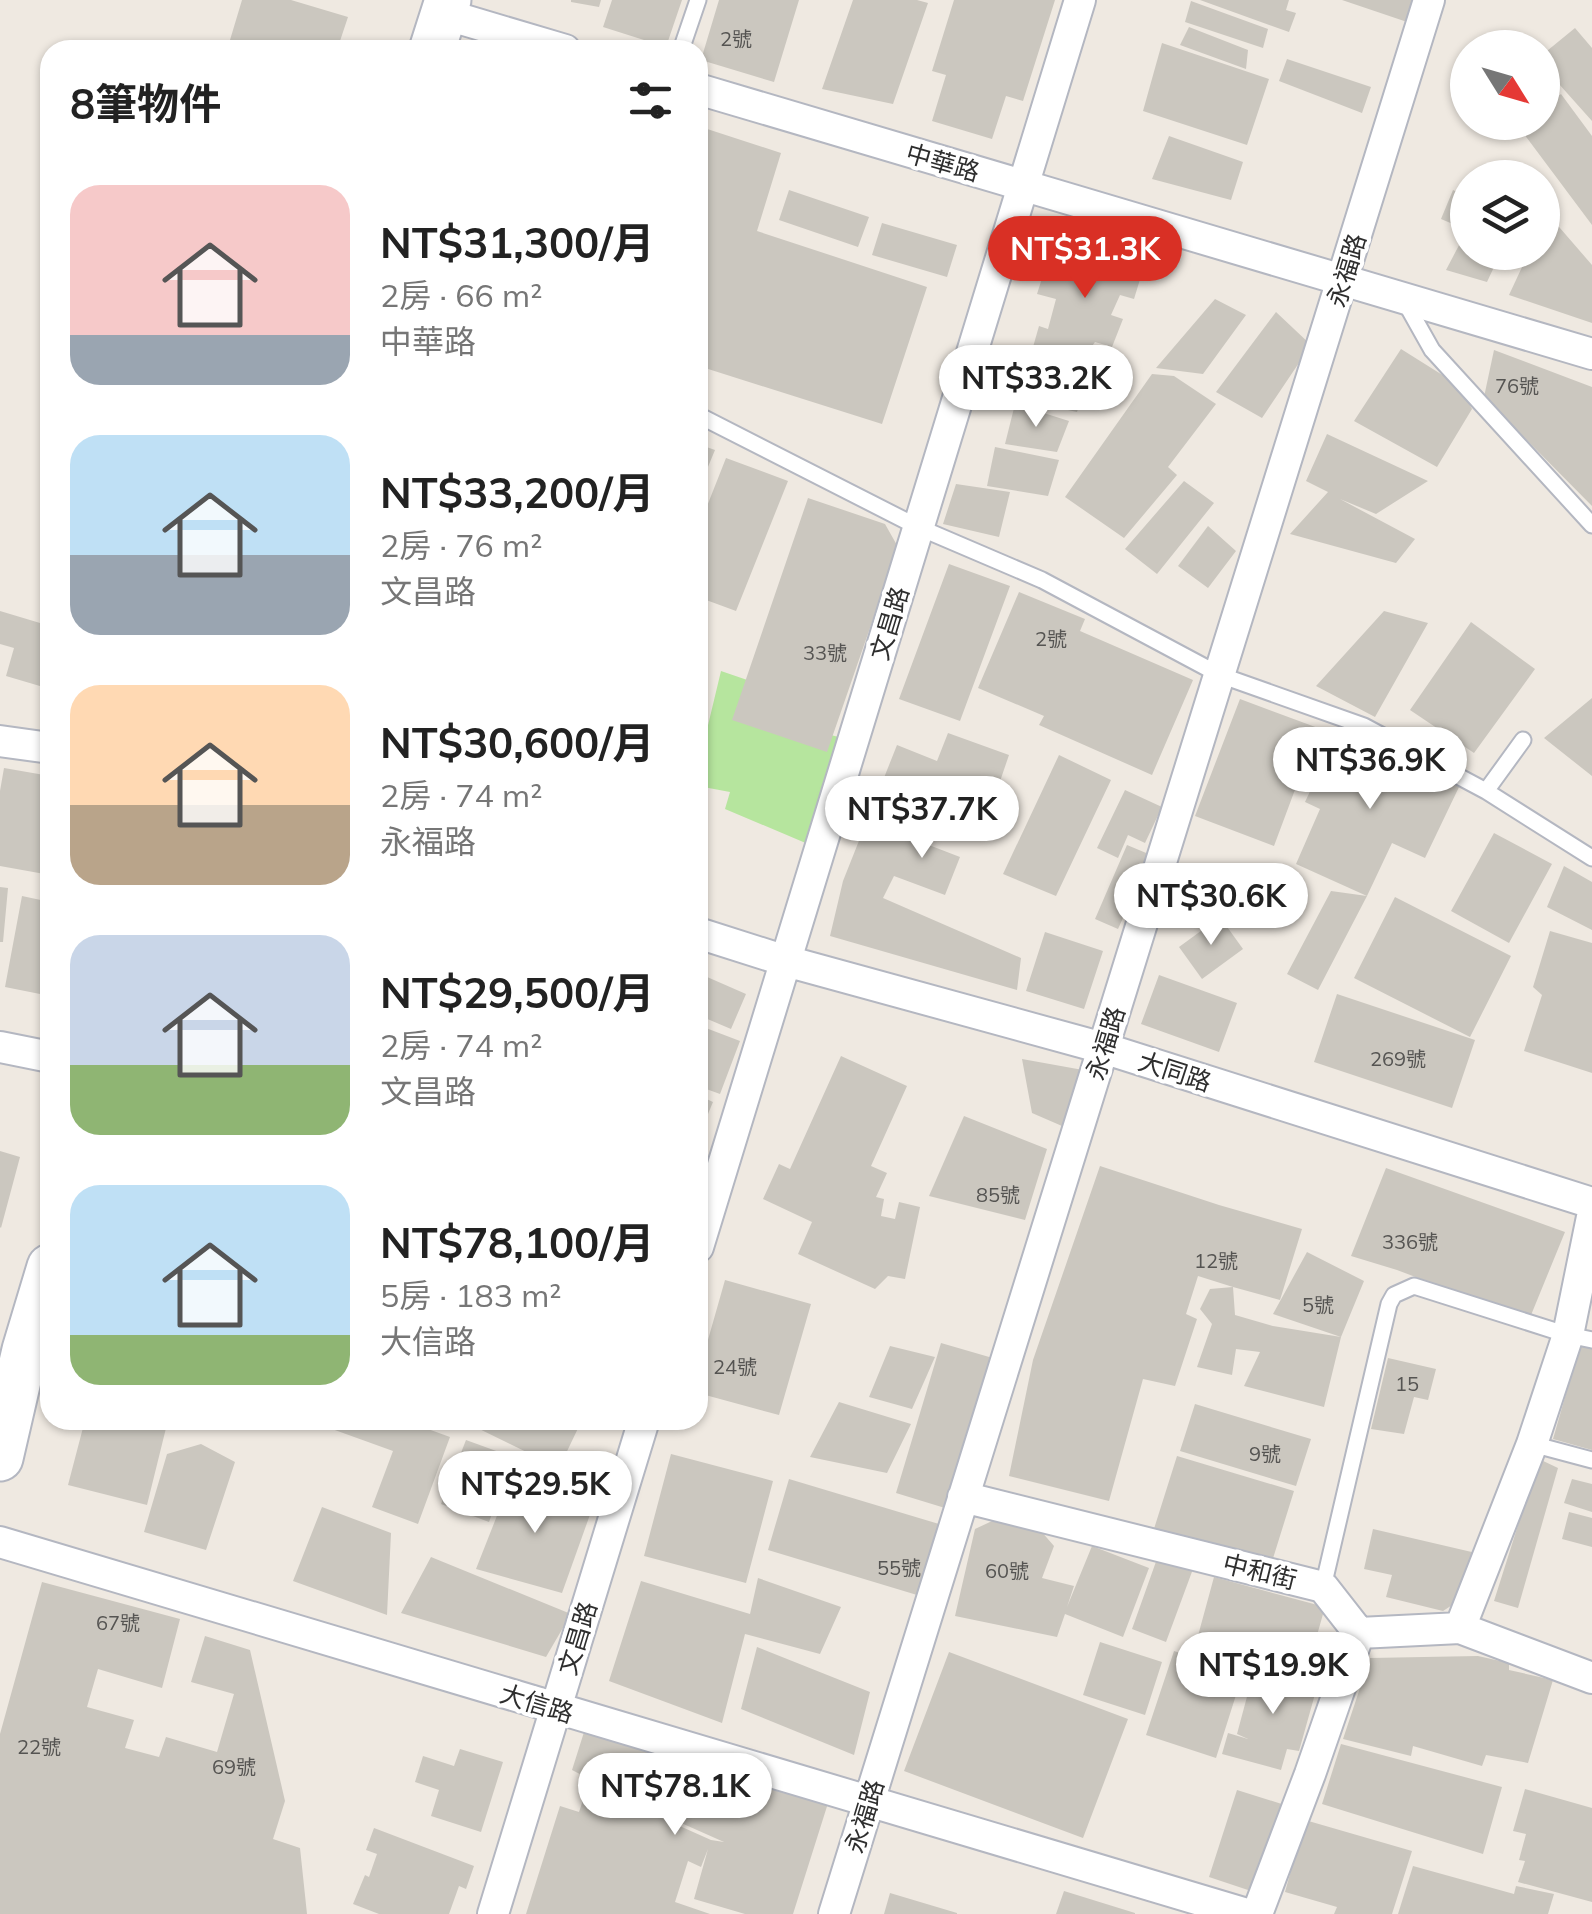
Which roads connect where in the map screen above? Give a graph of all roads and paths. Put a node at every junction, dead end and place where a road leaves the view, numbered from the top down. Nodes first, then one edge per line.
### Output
1 (698, 0) edge
2 (1080, 0) edge
3 (1430, 0) edge
4 (441, 21) edge
5 (522, 40) edge
6 (684, 40) edge
7 (708, 93) edge
8 (1023, 186) junction
9 (1342, 280) junction
10 (1403, 298) junction
11 (1592, 354) edge
12 (708, 420) edge
13 (1592, 526) edge
14 (918, 527) junction
15 (1220, 675) junction
16 (1522, 740) dead end
17 (0, 741) edge
18 (40, 747) edge
19 (1486, 791) junction
20 (1592, 858) edge
21 (708, 936) edge
22 (786, 960) junction
23 (0, 1048) edge
24 (1103, 1048) junction
25 (40, 1055) edge
26 (1592, 1204) edge
27 (708, 1214) edge
28 (1592, 1216) edge
29 (40, 1288) edge
30 (1580, 1338) edge
31 (12, 1348) edge
32 (641, 1430) edge
33 (1532, 1444) junction
34 (0, 1458) edge
35 (1592, 1460) edge
36 (963, 1497) junction
37 (0, 1542) edge
38 (1323, 1587) junction
39 (1460, 1628) junction
40 (1359, 1633) junction
41 (1592, 1678) edge
42 (556, 1708) junction
43 (868, 1802) junction
44 (1182, 1905) edge
45 (493, 1914) edge
46 (834, 1914) edge
47 (1248, 1914) edge
48 (1257, 1914) edge

1 - 6 lane
2 - 8 street, 文昌路
3 - 9 street, 永福路
4 - 5 street
7 - 8 street, 中華路
8 - 9 street, 中華路
8 - 14 street, 文昌路
9 - 10 street, 中華路
9 - 15 street, 永福路
10 - 11 street, 中華路
10 - 13 lane
12 - 14 lane
14 - 15 lane
14 - 22 street, 文昌路
15 - 19 lane
15 - 24 street, 永福路
16 - 19 lane
17 - 18 street
19 - 20 lane
21 - 22 street, 大同路
22 - 24 street, 大同路
22 - 27 street, 文昌路
23 - 25 street
24 - 26 street, 大同路
24 - 36 street, 永福路
28 - 30 street
29 - 31 main road
30 - 33 street
30 - 38 lane
31 - 34 main road
32 - 42 street, 文昌路
33 - 35 lane
33 - 39 street
36 - 38 street, 中和街
36 - 43 street, 永福路
37 - 42 street, 大信路
38 - 40 street, 中和街
39 - 40 street
39 - 41 street
40 - 48 street
42 - 43 street, 大信路
42 - 45 street, 文昌路
43 - 44 street, 大信路
43 - 46 street, 永福路
44 - 47 street, 大信路

